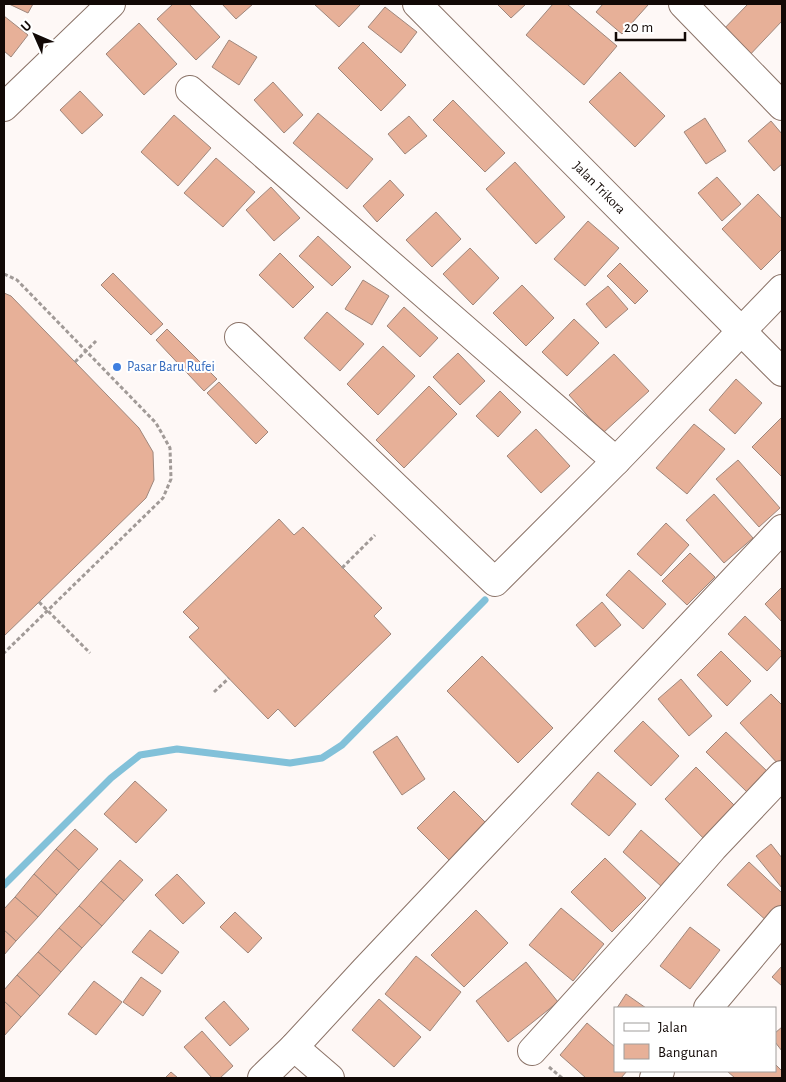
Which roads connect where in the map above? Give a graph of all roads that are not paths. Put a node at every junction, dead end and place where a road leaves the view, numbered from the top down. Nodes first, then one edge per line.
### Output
1 (111, 4) edge
2 (417, 4) edge
3 (683, 4) edge
4 (190, 90) dead end
5 (782, 106) edge
6 (4, 107) edge
7 (782, 289) edge
8 (742, 332) junction
9 (239, 337) dead end
10 (782, 372) edge
11 (616, 461) junction
12 (782, 529) edge
13 (782, 775) edge
14 (782, 920) edge
15 (709, 1007) edge
16 (294, 1047) junction
17 (532, 1051) dead end
18 (262, 1078) edge
19 (330, 1078) edge

1 - 6 street
2 - 8 street, Jalan Trikora
3 - 5 street
4 - 11 street
7 - 8 street
8 - 10 street, Jalan Trikora
8 - 11 street
9 - 11 street
12 - 16 street
13 - 17 street
14 - 15 street
16 - 18 street
16 - 19 street

